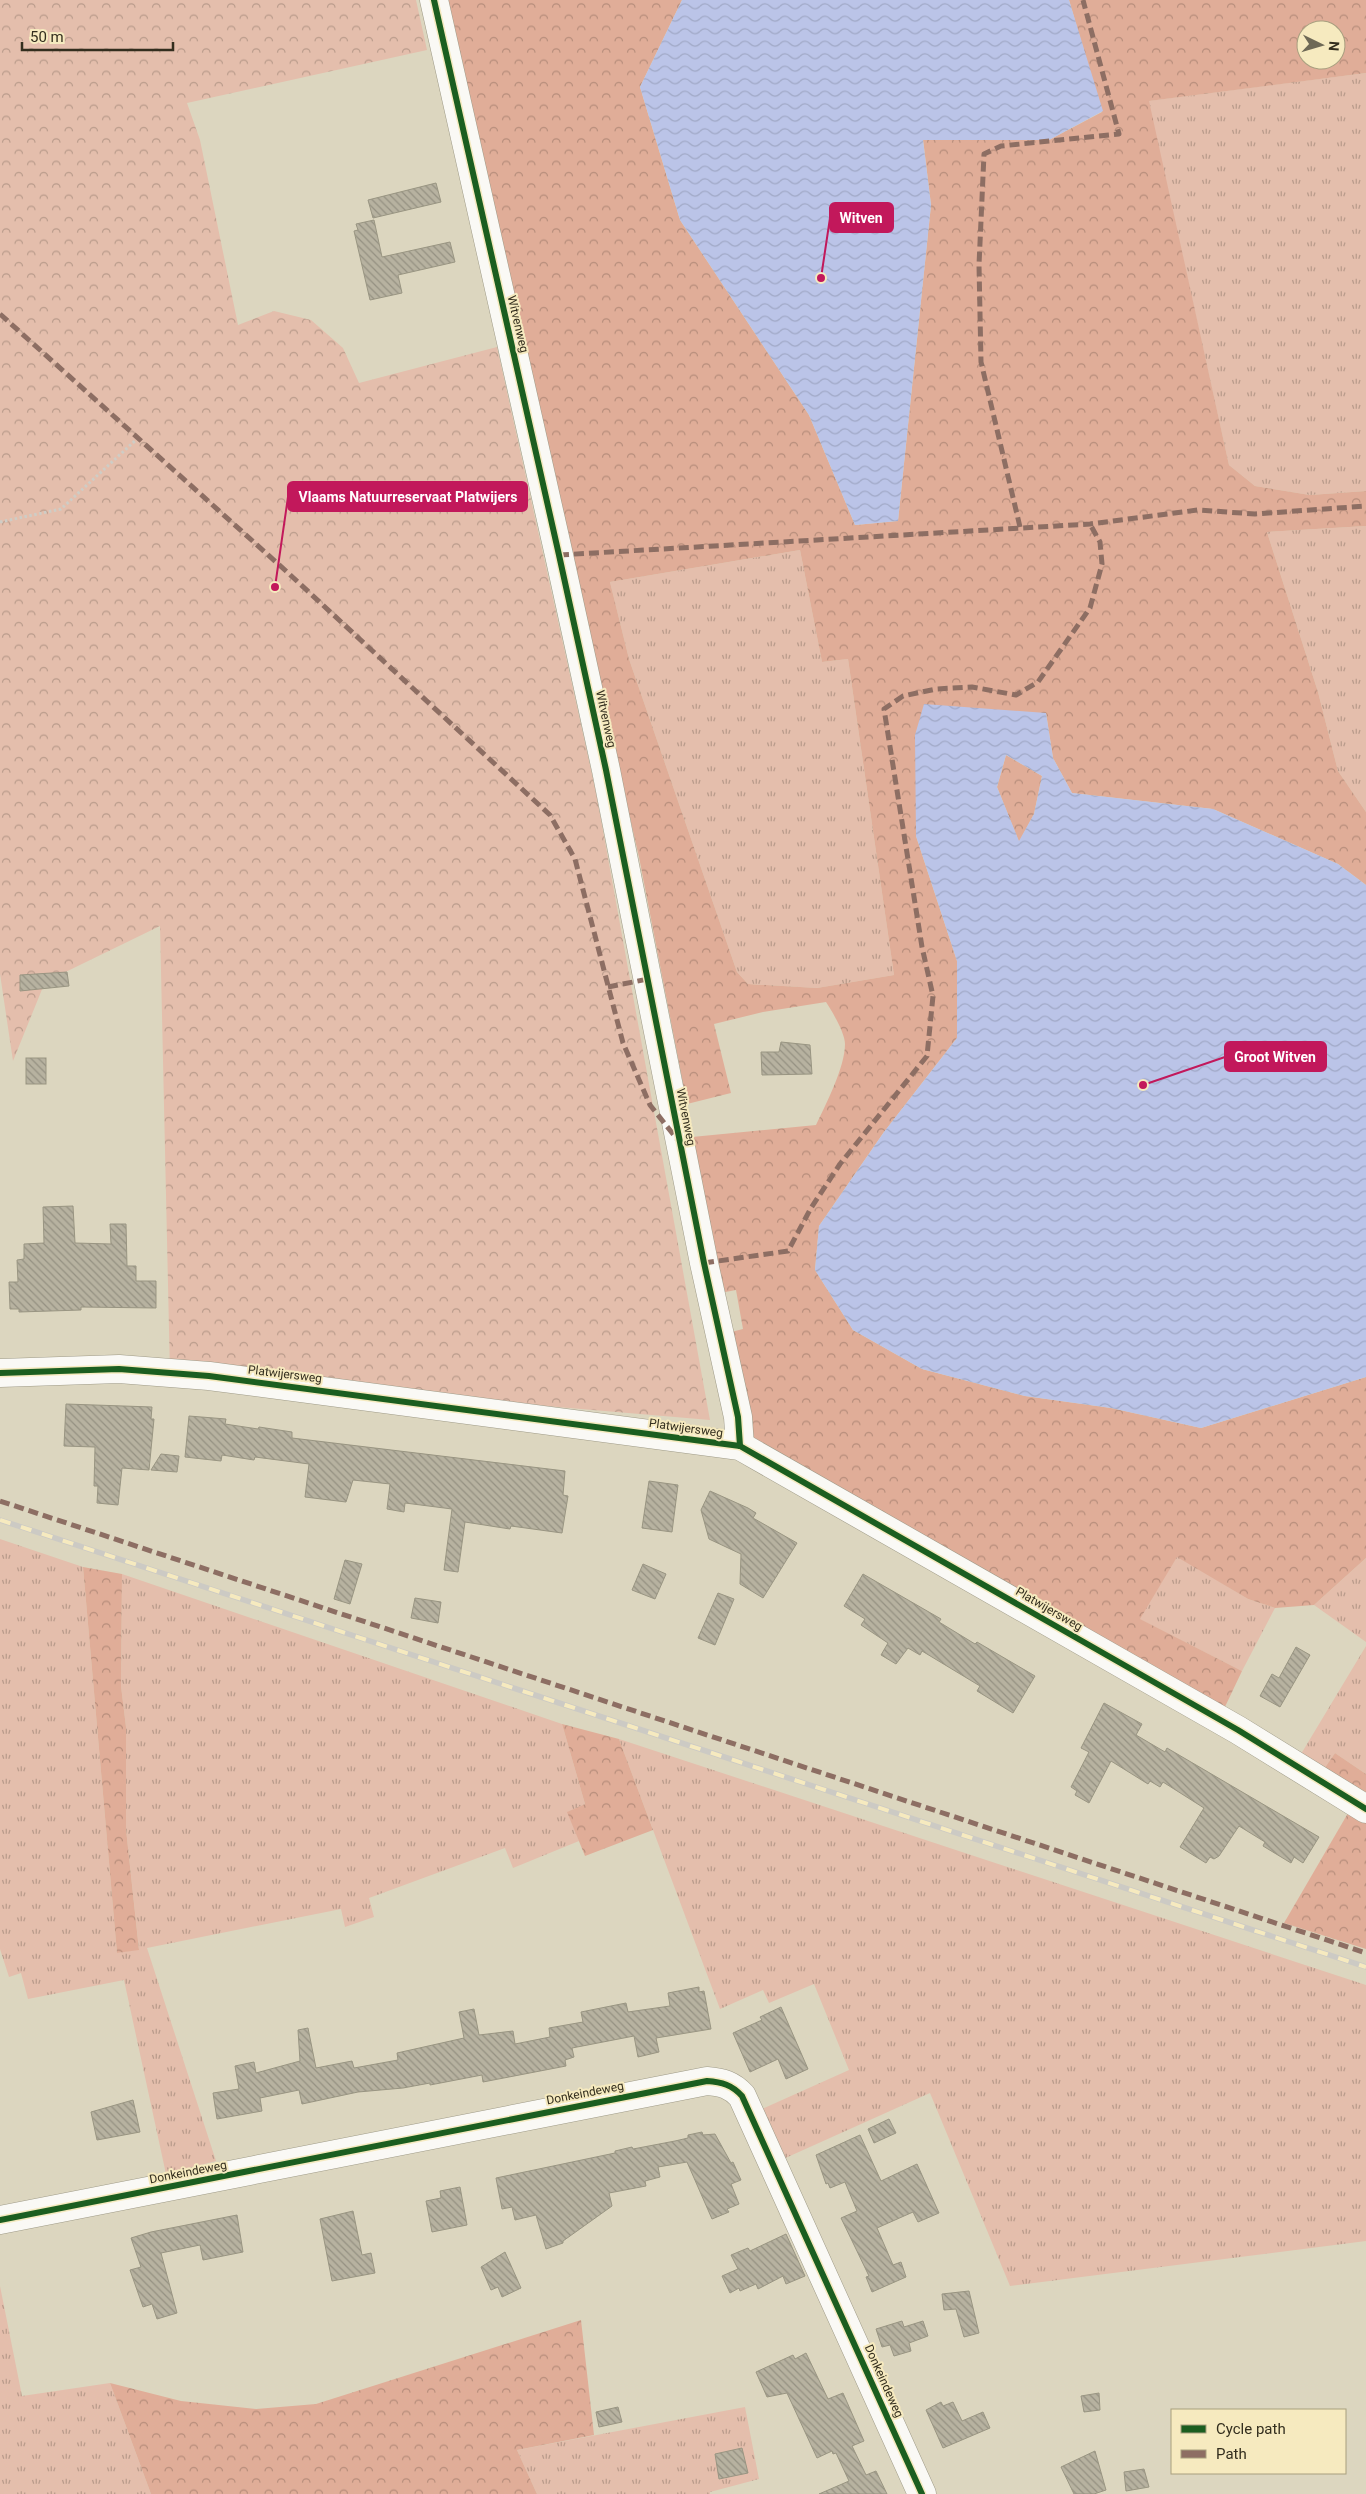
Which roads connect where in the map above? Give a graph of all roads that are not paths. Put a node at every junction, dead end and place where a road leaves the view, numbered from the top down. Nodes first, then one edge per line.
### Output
1 (434, 0) edge
2 (0, 1373) edge
3 (740, 1446) junction
4 (1366, 1809) edge
5 (0, 2220) edge
6 (922, 2494) edge

1 - 3 street, Witvenweg
2 - 3 street, Platwijersweg
3 - 4 street, Platwijersweg
5 - 6 street, Donkeindeweg

